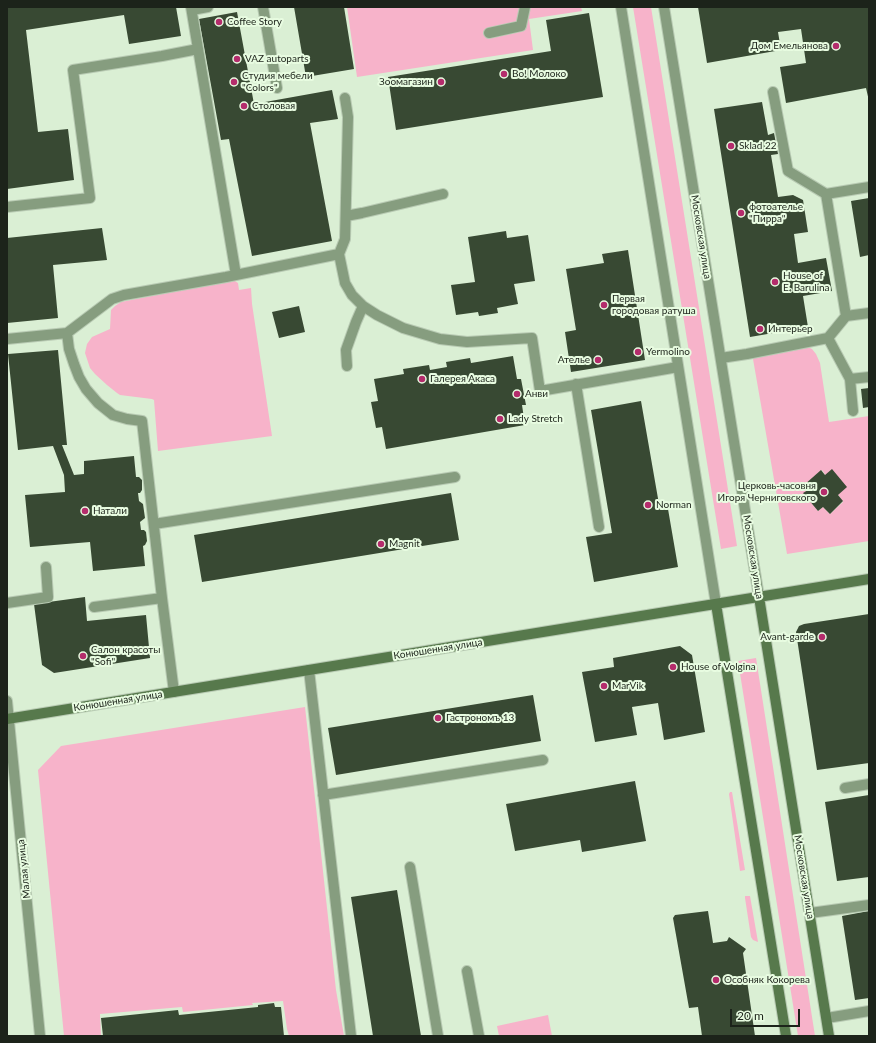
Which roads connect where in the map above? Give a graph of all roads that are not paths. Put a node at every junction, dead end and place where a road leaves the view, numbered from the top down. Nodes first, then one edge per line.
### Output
1 (208, 7) edge
2 (263, 7) edge
3 (525, 7) edge
4 (620, 7) edge
5 (664, 7) edge
6 (192, 8) edge
7 (489, 34) dead end
8 (198, 49) junction
9 (277, 88) dead end
10 (774, 92) dead end
11 (345, 98) dead end
12 (869, 187) edge
13 (443, 194) dead end
14 (826, 194) junction
15 (7, 207) edge
16 (346, 216) junction
17 (339, 254) junction
18 (236, 275) junction
19 (363, 306) junction
20 (869, 313) edge
21 (846, 316) junction
22 (67, 333) junction
23 (828, 338) junction
24 (7, 339) edge
25 (721, 358) junction
26 (347, 366) dead end
27 (678, 367) junction
28 (869, 377) edge
29 (850, 379) junction
30 (576, 384) junction
31 (853, 411) dead end
32 (455, 477) dead end
33 (154, 524) junction
34 (599, 527) dead end
35 (46, 567) dead end
36 (869, 579) edge
37 (759, 597) junction
38 (162, 598) junction
39 (7, 603) edge
40 (716, 604) junction
41 (94, 607) dead end
42 (309, 670) junction
43 (174, 692) junction
44 (7, 701) edge
45 (8, 719) edge
46 (543, 760) dead end
47 (869, 784) edge
48 (845, 788) dead end
49 (323, 795) junction
50 (410, 867) dead end
51 (869, 905) edge
52 (810, 913) junction
53 (468, 971) dead end
54 (869, 1011) edge
55 (826, 1018) junction
56 (40, 1036) edge
57 (351, 1036) edge
58 (438, 1036) edge
59 (479, 1036) edge
60 (786, 1036) edge
61 (829, 1036) edge

1 - 6 street
2 - 9 street
3 - 7 street
4 - 27 street
5 - 25 street, Московская улица
6 - 8 street
8 - 15 street
8 - 18 street
10 - 14 street
11 - 16 street
12 - 14 street
13 - 16 street
14 - 21 street
16 - 17 street
17 - 18 street
17 - 19 street
18 - 22 street
19 - 26 street
19 - 30 street
20 - 21 street
21 - 23 street
22 - 24 street
22 - 33 street
23 - 25 street
23 - 29 street
25 - 37 street, Московская улица
27 - 30 street
27 - 40 street
28 - 29 street
29 - 31 street
30 - 34 street
32 - 33 street
33 - 38 street
35 - 39 street
36 - 37 main road, Конюшенная улица
37 - 40 main road, Конюшенная улица
37 - 52 main road, Московская улица
38 - 41 street
38 - 43 street
40 - 42 main road, Конюшенная улица
40 - 60 main road
42 - 43 main road, Конюшенная улица
42 - 49 street
43 - 45 main road, Конюшенная улица
44 - 45 street, Малая улица
45 - 56 street, Малая улица
46 - 49 street
47 - 48 street
49 - 57 street
50 - 58 street
51 - 52 street
52 - 55 main road, Московская улица
53 - 59 street
54 - 55 street
55 - 61 main road, Московская улица

